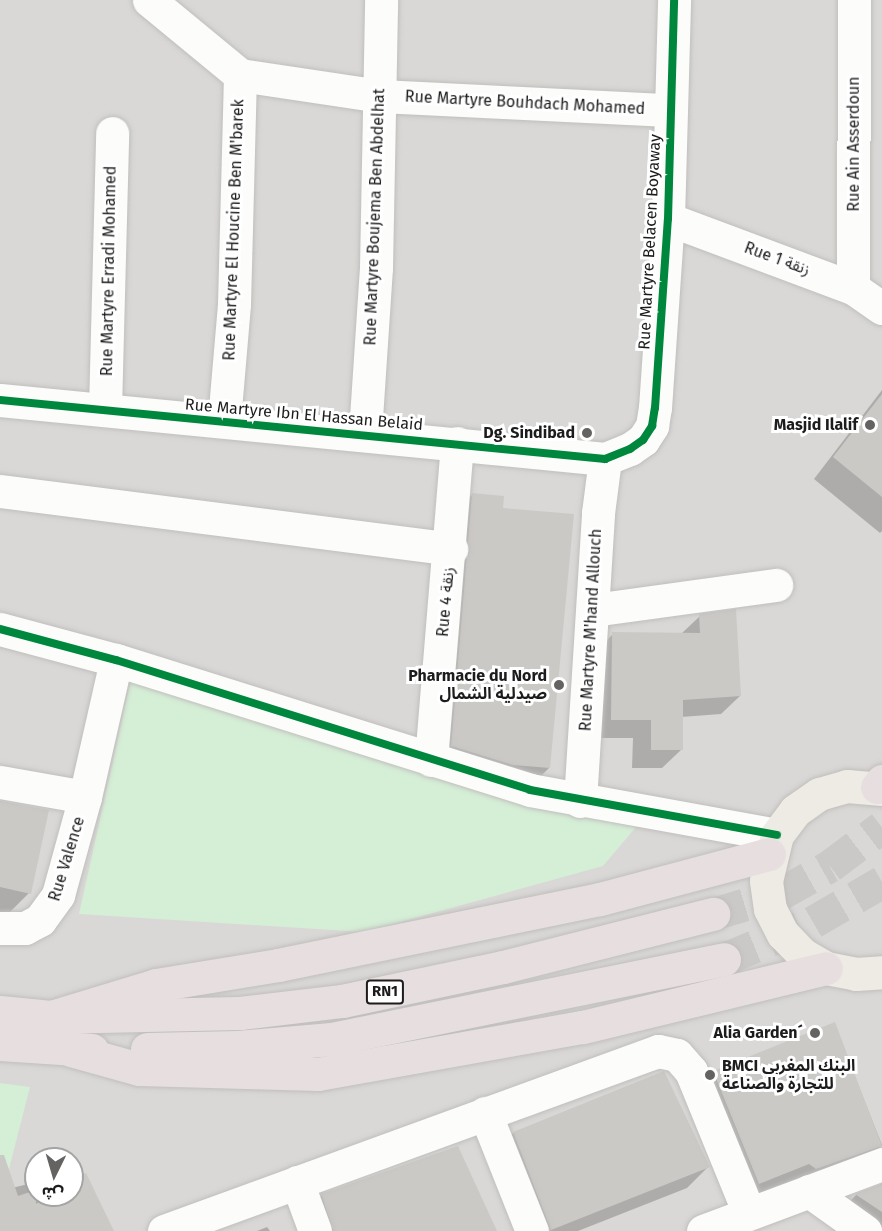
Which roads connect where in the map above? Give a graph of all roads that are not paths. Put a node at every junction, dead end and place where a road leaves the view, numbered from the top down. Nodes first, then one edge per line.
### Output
1 (148, 0) edge
2 (381, 0) edge
3 (674, 0) edge
4 (854, 0) edge
5 (240, 75) junction
6 (380, 96) junction
7 (669, 110) junction
8 (112, 133) dead end
9 (668, 219) junction
10 (853, 288) junction
11 (882, 308) edge
12 (0, 400) edge
13 (105, 409) junction
14 (224, 422) junction
15 (365, 433) junction
16 (457, 443) junction
17 (605, 459) junction
18 (0, 491) edge
19 (450, 549) junction
20 (776, 585) dead end
21 (593, 610) junction
22 (0, 628) edge
23 (116, 660) junction
24 (431, 760) junction
25 (0, 782) edge
26 (880, 786) edge
27 (86, 797) junction
28 (580, 801) junction
29 (773, 844) junction
30 (713, 914) tunnel mouth
31 (5, 929) edge
32 (724, 959) tunnel mouth
33 (861, 975) edge
34 (0, 1012) edge
35 (51, 1017) junction
36 (0, 1044) edge
37 (71, 1050) junction
38 (485, 1113) junction
39 (882, 1164) edge
40 (297, 1182) junction
41 (810, 1191) junction
42 (749, 1214) junction
43 (164, 1231) edge
44 (315, 1231) edge
45 (532, 1231) edge
46 (703, 1231) edge
47 (866, 1231) edge

1 - 5 street
2 - 6 street, Rue Martyre Boujema Ben Abdelhat
3 - 7 street, Rue Martyre Belacen Boyaway
4 - 10 street, Rue Ain Asserdoun
5 - 6 street, Rue Martyre Bouhdach Mohamed
5 - 14 street, Rue Martyre El Houcine Ben M'barek
6 - 7 street, Rue Martyre Bouhdach Mohamed
6 - 15 street, Rue Martyre Boujema Ben Abdelhat
7 - 9 street, Rue Martyre Belacen Boyaway
8 - 13 street, Rue Martyre Erradi Mohamed
9 - 10 street, Rue 1 زنقة
9 - 17 street, Rue Martyre Belacen Boyaway
10 - 11 street, Rue 1 زنقة
12 - 13 street, Rue Martyre Ibn El Hassan Belaid
13 - 14 street, Rue Martyre Ibn El Hassan Belaid
14 - 15 street, Rue Martyre Ibn El Hassan Belaid
15 - 16 street, Rue Martyre Ibn El Hassan Belaid
16 - 17 street, Rue Martyre Ibn El Hassan Belaid
16 - 19 street, Rue 4 زنقة
17 - 21 street, Rue Martyre M'hand Allouch
18 - 19 street
19 - 24 street, Rue 4 زنقة
20 - 21 street
21 - 28 street, Rue Martyre M'hand Allouch
22 - 23 street
23 - 24 street
23 - 27 street, Rue Valence
24 - 28 street
25 - 27 street, Rue Valence
26 - 29 main road
27 - 31 street, Rue Valence
28 - 29 street
29 - 33 main road
29 - 35 highway
30 - 35 highway, RN1
32 - 37 highway, RN1
33 - 37 highway
34 - 35 highway, RN1
36 - 37 highway, RN1
38 - 40 street
38 - 42 street
38 - 45 street
39 - 41 street
40 - 43 street
40 - 44 street
41 - 42 street
41 - 47 street
42 - 46 street

